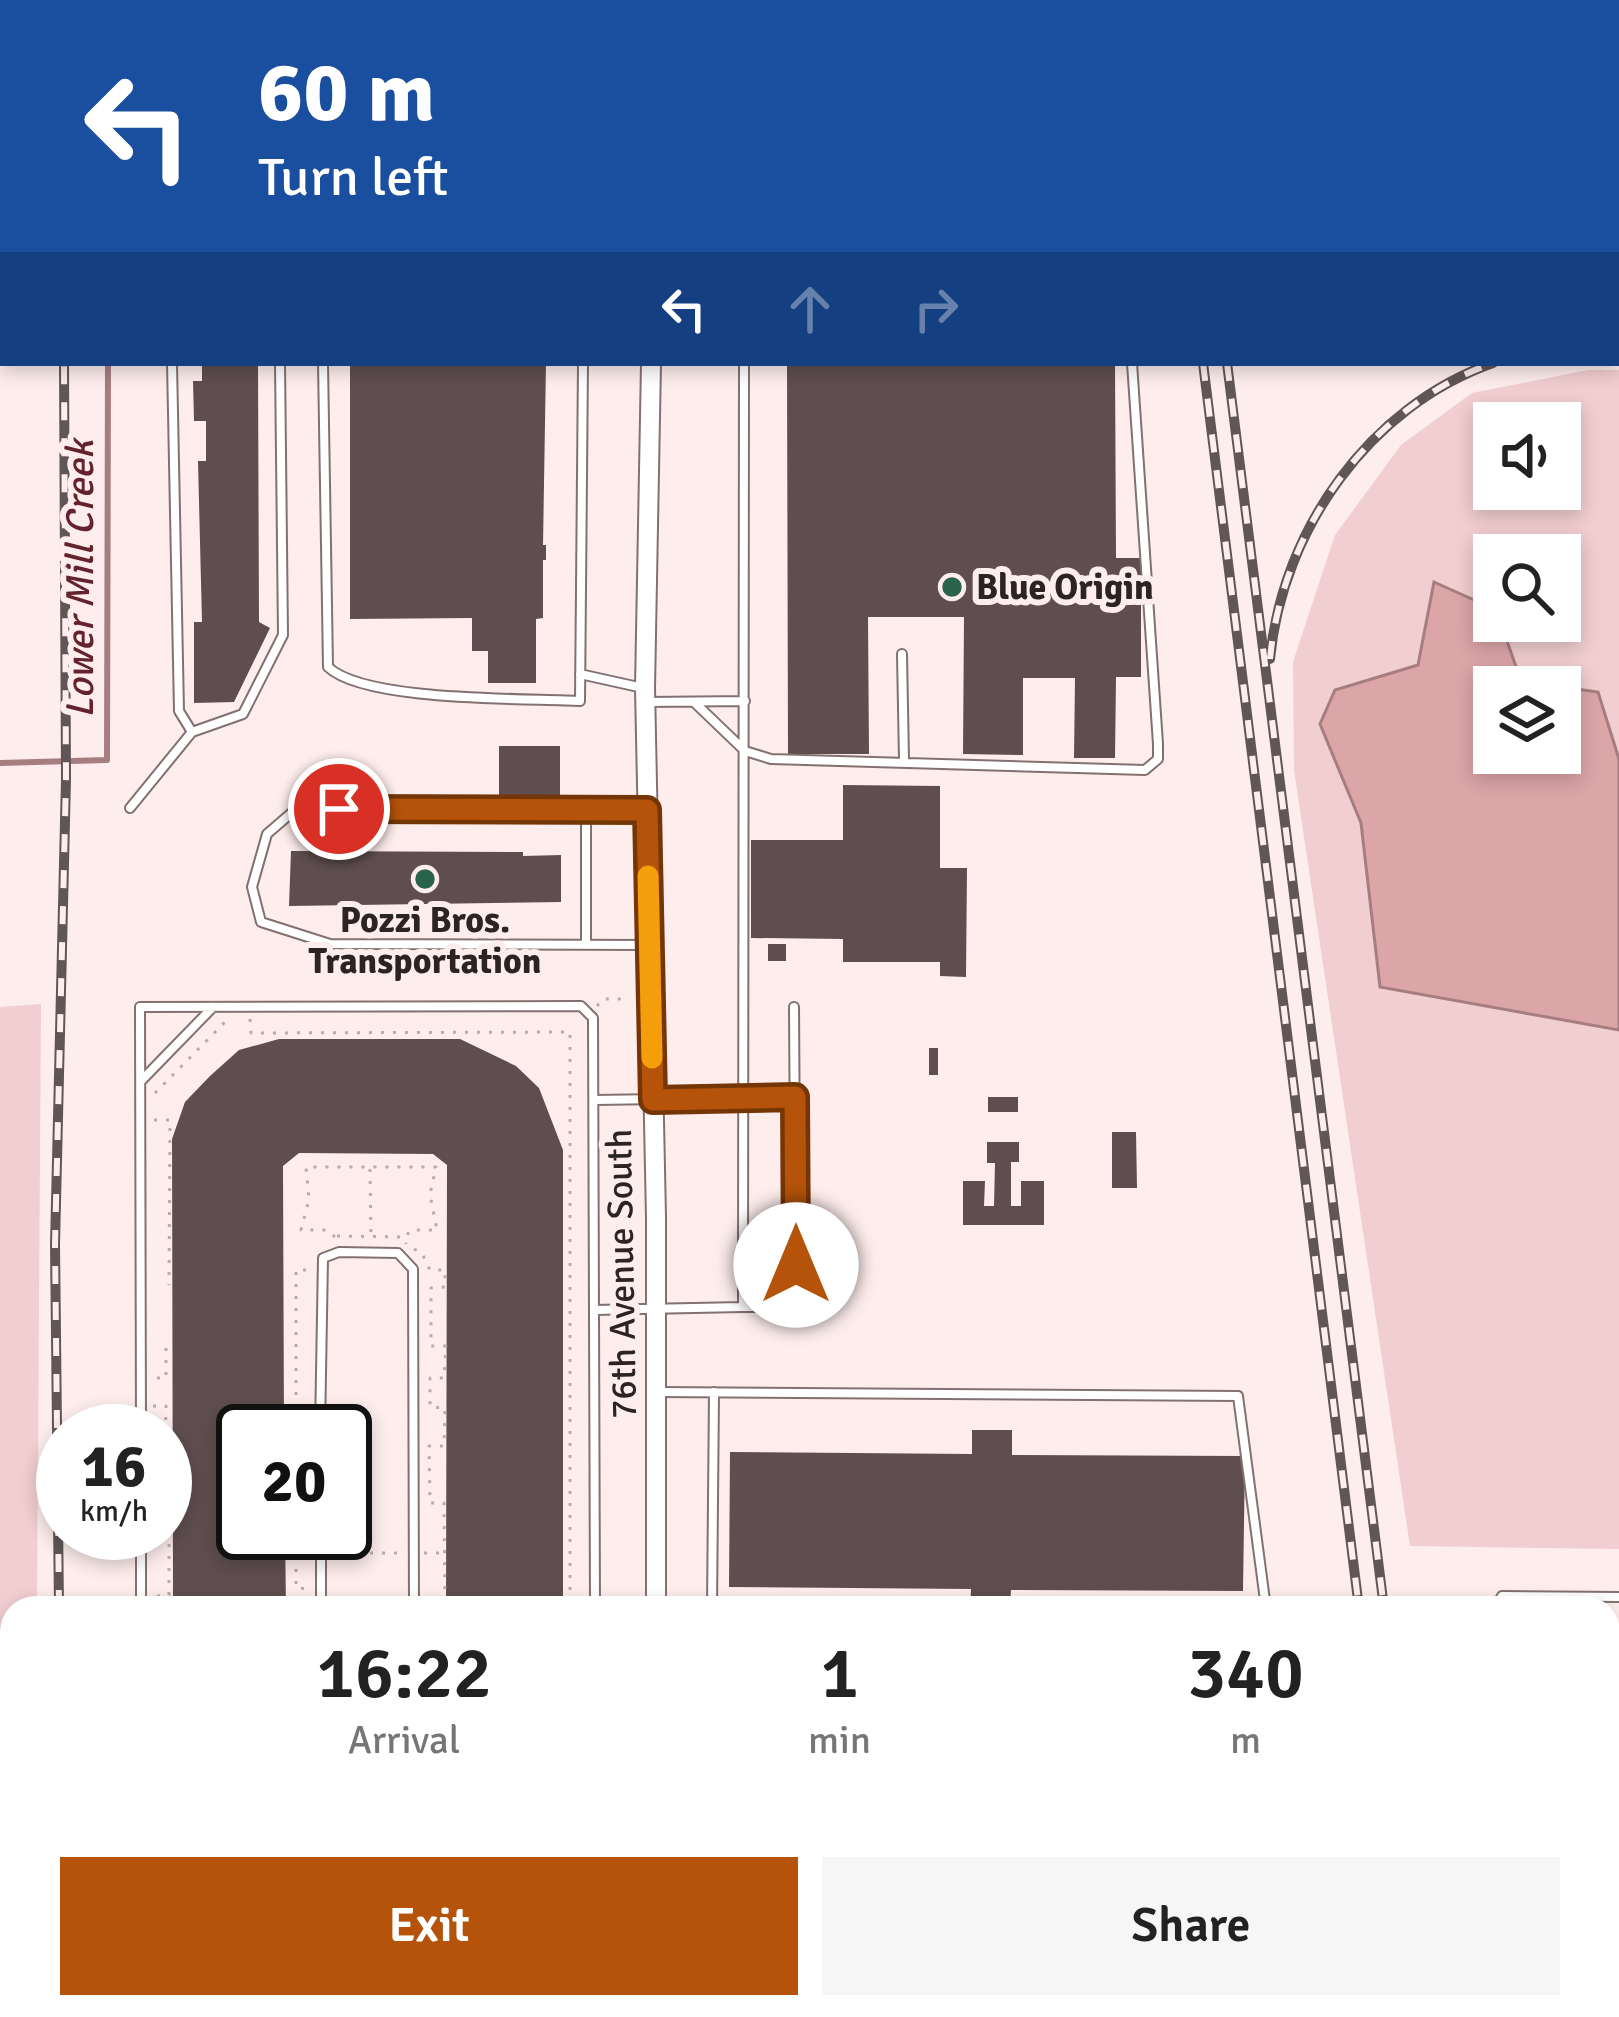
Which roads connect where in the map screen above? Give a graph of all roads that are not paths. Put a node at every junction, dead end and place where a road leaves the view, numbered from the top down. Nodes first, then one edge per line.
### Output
1 (172, 366) edge
2 (280, 366) edge
3 (323, 366) edge
4 (583, 366) edge
5 (651, 366) edge
6 (744, 366) edge
7 (1132, 366) edge
8 (902, 654) dead end
9 (580, 674) junction
10 (645, 695) junction
11 (745, 701) junction
12 (694, 702) junction
13 (192, 732) junction
14 (745, 751) junction
15 (904, 760) junction
16 (130, 808) dead end
17 (586, 809) junction
18 (647, 810) junction
19 (586, 945) junction
20 (649, 945) junction
21 (213, 1006) junction
22 (794, 1007) dead end
23 (140, 1082) junction
24 (744, 1097) junction
25 (795, 1097) junction
26 (593, 1100) junction
27 (653, 1100) junction
28 (743, 1307) junction
29 (594, 1310) junction
30 (656, 1310) junction
31 (656, 1392) junction
32 (714, 1392) junction
33 (141, 1404) edge
34 (320, 1404) edge
35 (141, 1560) edge
36 (321, 1560) edge
37 (141, 1596) edge
38 (321, 1596) edge
39 (414, 1596) edge
40 (595, 1596) edge
41 (656, 1596) edge
42 (712, 1596) edge
43 (1264, 1596) edge

1 - 13 lane
2 - 13 lane
3 - 9 lane
4 - 9 lane
5 - 10 street, 76th Avenue South
6 - 11 lane
7 - 15 lane
8 - 15 lane
9 - 10 lane
10 - 12 lane
10 - 18 street, 76th Avenue South
11 - 12 lane
11 - 14 lane
12 - 14 lane
13 - 16 lane
14 - 15 lane
14 - 24 lane
17 - 18 lane
17 - 19 lane
17 - 19 lane
18 - 20 street, 76th Avenue South
19 - 20 lane
20 - 27 street, 76th Avenue South
21 - 23 lane
21 - 23 lane
21 - 26 lane
22 - 25 lane
23 - 33 lane
24 - 25 lane
24 - 27 lane
24 - 28 lane
25 - 28 lane
26 - 27 lane
26 - 29 lane
27 - 30 street, 76th Avenue South
28 - 30 lane
29 - 30 lane
29 - 40 lane
30 - 31 street, 76th Avenue South
31 - 32 lane
31 - 41 street, 76th Avenue South
32 - 42 lane
32 - 43 lane
34 - 39 lane
35 - 37 lane
36 - 38 lane

